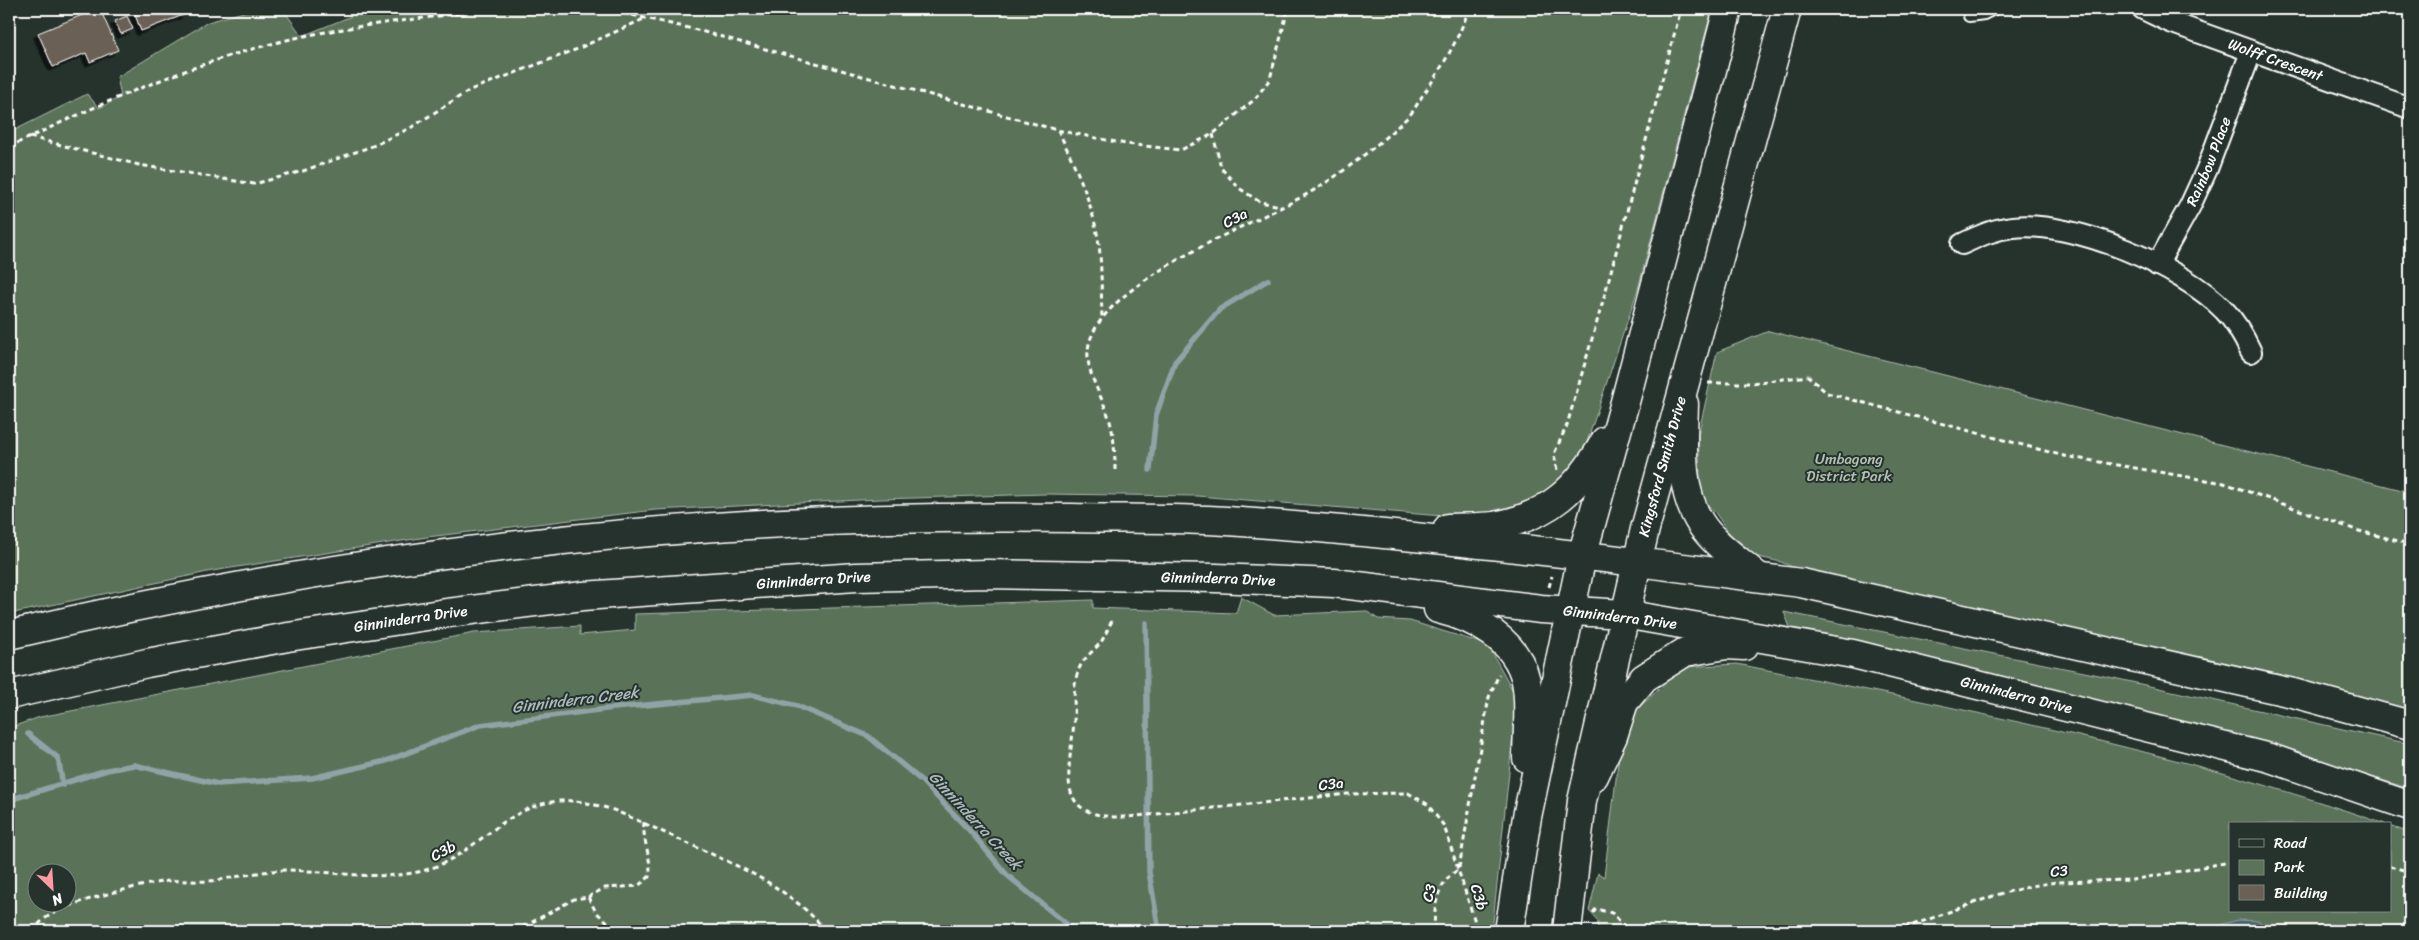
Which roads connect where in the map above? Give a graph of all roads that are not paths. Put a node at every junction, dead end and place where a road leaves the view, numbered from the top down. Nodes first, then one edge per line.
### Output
1 (1728, 9) edge
2 (1787, 9) edge
3 (1994, 9) edge
4 (2143, 9) edge
5 (1969, 16) dead end
6 (2250, 52) junction
7 (2410, 108) edge
8 (1962, 244) dead end
9 (2157, 265) junction
10 (2251, 352) dead end
11 (1685, 386) junction
12 (1625, 402) junction
13 (1364, 533) junction
14 (1582, 556) junction
15 (1637, 562) junction
16 (1758, 576) junction
17 (1334, 583) junction
18 (1571, 610) junction
19 (1624, 614) junction
20 (9, 635) edge
21 (1853, 654) junction
22 (9, 695) edge
23 (2410, 725) edge
24 (1582, 801) junction
25 (2410, 806) edge
26 (1528, 817) junction
27 (1509, 931) edge
28 (1567, 931) edge

1 - 12 main road
2 - 11 main road, Kingsford Smith Drive
3 - 5 lane
4 - 6 street, Wolff Crescent
6 - 7 street, Wolff Crescent
6 - 9 street, Rainbow Place
8 - 9 street
9 - 10 street
11 - 15 main road, Kingsford Smith Drive
11 - 16 main road
12 - 13 main road
12 - 14 main road
13 - 14 main road
13 - 20 main road
14 - 15 main road
14 - 18 main road
15 - 16 main road
15 - 19 main road, Kingsford Smith Drive
16 - 23 main road
17 - 18 main road, Ginninderra Drive
17 - 22 main road, Ginninderra Drive
17 - 26 main road
18 - 19 main road, Ginninderra Drive
18 - 26 main road
19 - 21 main road, Ginninderra Drive
19 - 24 main road, Kingsford Smith Drive
21 - 24 main road
21 - 25 main road, Ginninderra Drive
24 - 28 main road, Kingsford Smith Drive
26 - 27 main road

